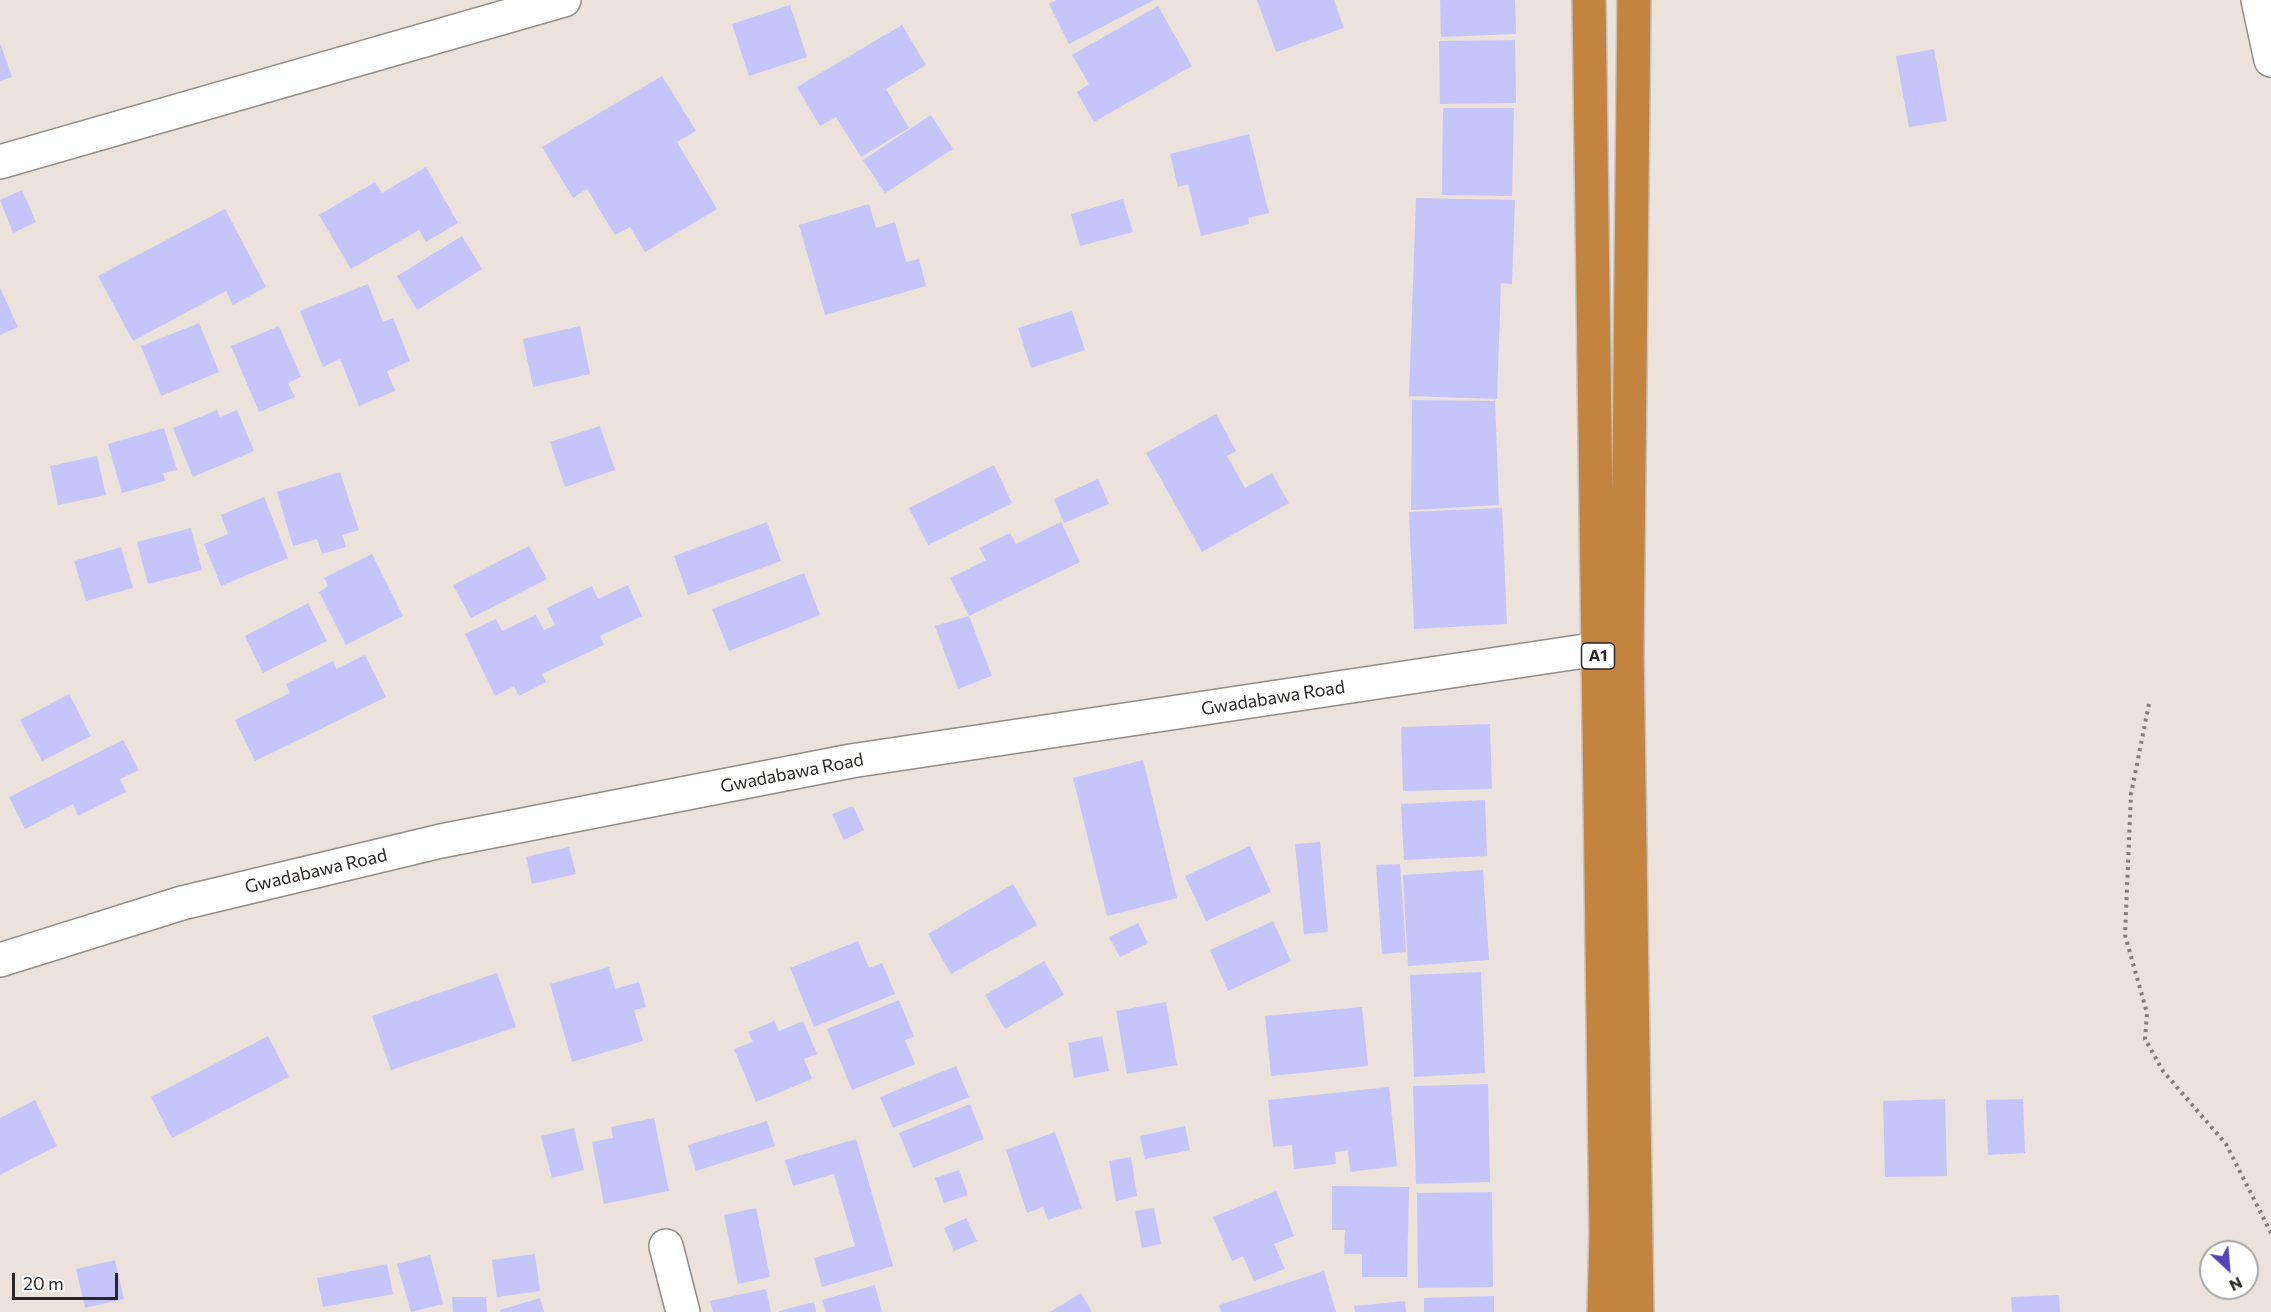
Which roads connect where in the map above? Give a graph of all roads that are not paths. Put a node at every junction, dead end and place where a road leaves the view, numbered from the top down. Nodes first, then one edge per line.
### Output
1 (564, 0) edge
2 (1589, 0) edge
3 (1634, 0) edge
4 (2258, 0) edge
5 (2271, 60) edge
6 (0, 162) edge
7 (1598, 649) junction
8 (0, 960) edge
9 (666, 1246) dead end
10 (683, 1312) edge
11 (1604, 1312) edge
12 (1637, 1312) edge

1 - 6 street
2 - 7 highway, A1
3 - 12 highway, A1
4 - 5 street
7 - 8 street, Gwadabawa Road
7 - 11 highway, A1
9 - 10 street

